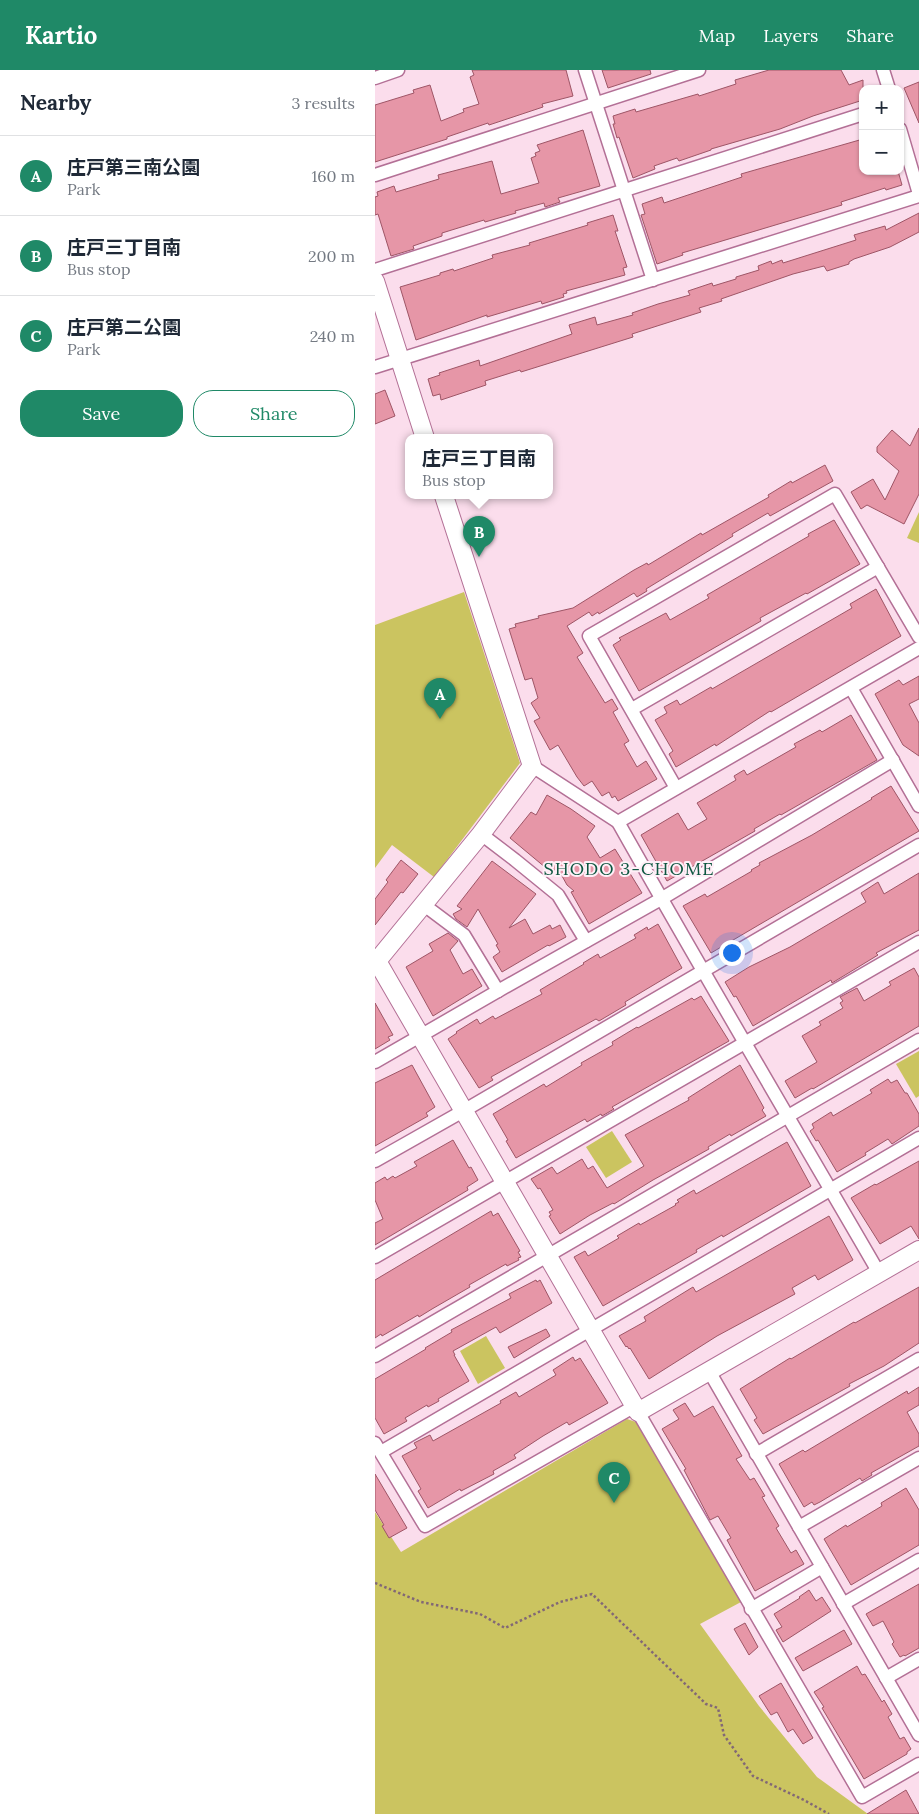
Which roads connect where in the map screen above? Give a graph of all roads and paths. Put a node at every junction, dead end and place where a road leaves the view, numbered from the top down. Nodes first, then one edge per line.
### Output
1 (399, 70) edge
2 (585, 70) edge
3 (699, 70) edge
4 (883, 70) edge
5 (375, 78) edge
6 (888, 85) edge
7 (595, 103) junction
8 (859, 115) edge
9 (900, 130) edge
10 (375, 175) edge
11 (623, 189) junction
12 (919, 195) edge
13 (375, 270) edge
14 (653, 280) junction
15 (375, 281) edge
16 (399, 360) junction
17 (375, 367) edge
18 (424, 434) edge
19 (445, 499) edge
20 (878, 567) junction
21 (919, 636) edge
22 (919, 648) edge
23 (851, 688) junction
24 (632, 710) junction
25 (893, 760) junction
26 (532, 766) junction
27 (676, 788) junction
28 (919, 806) edge
29 (618, 822) junction
30 (481, 834) junction
31 (919, 845) edge
32 (661, 899) junction
33 (424, 905) junction
34 (585, 941) junction
35 (919, 942) edge
36 (376, 961) edge
37 (702, 971) junction
38 (498, 990) junction
39 (421, 1036) junction
40 (919, 1040) edge
41 (746, 1043) junction
42 (375, 1062) edge
43 (465, 1110) junction
44 (789, 1116) junction
45 (919, 1138) edge
46 (375, 1161) edge
47 (505, 1181) junction
48 (831, 1190) junction
49 (919, 1250) edge
50 (547, 1256) junction
51 (375, 1257) edge
52 (879, 1273) junction
53 (590, 1330) junction
54 (375, 1356) edge
55 (919, 1359) edge
56 (709, 1372) junction
57 (637, 1409) junction
58 (378, 1448) edge
59 (756, 1454) junction
60 (919, 1458) edge
61 (799, 1527) junction
62 (919, 1560) edge
63 (822, 1567) junction
64 (375, 1584) edge
65 (843, 1604) junction
66 (751, 1608) junction
67 (919, 1659) edge
68 (886, 1678) junction
69 (919, 1735) edge
70 (919, 1764) edge
71 (829, 1814) edge

1 - 5 street
2 - 7 street
3 - 7 street
4 - 6 street
7 - 10 street
7 - 11 street
8 - 11 street
9 - 12 street
11 - 13 street
11 - 14 street
12 - 14 street
14 - 16 street
15 - 16 street
16 - 17 street
16 - 18 street
19 - 26 street
20 - 21 street
20 - 24 street
20 - 24 street
22 - 23 street
23 - 25 street
23 - 27 street
24 - 27 street
25 - 28 street
25 - 32 street
26 - 29 street
26 - 30 street
27 - 29 street
29 - 32 street
30 - 33 street
30 - 34 street
31 - 37 street
32 - 34 street
32 - 37 street
33 - 36 street
33 - 38 street
34 - 38 street
35 - 41 street
36 - 39 street
37 - 41 street
37 - 43 street
38 - 39 street
39 - 42 street
39 - 43 street
40 - 44 street
41 - 44 street
41 - 47 street
43 - 46 street
43 - 47 street
44 - 48 street
44 - 50 street
45 - 48 street
47 - 50 street
47 - 51 street
48 - 52 street
48 - 53 street
49 - 52 street
50 - 53 street
50 - 54 street
52 - 56 street
53 - 57 street
53 - 58 street
55 - 59 street
56 - 57 street
56 - 59 street
57 - 58 street
57 - 66 street
59 - 61 street
60 - 61 street
61 - 63 street
62 - 65 street
63 - 65 street
63 - 66 street
64 - 71 path
65 - 68 street
66 - 70 street
67 - 68 street
68 - 69 street

